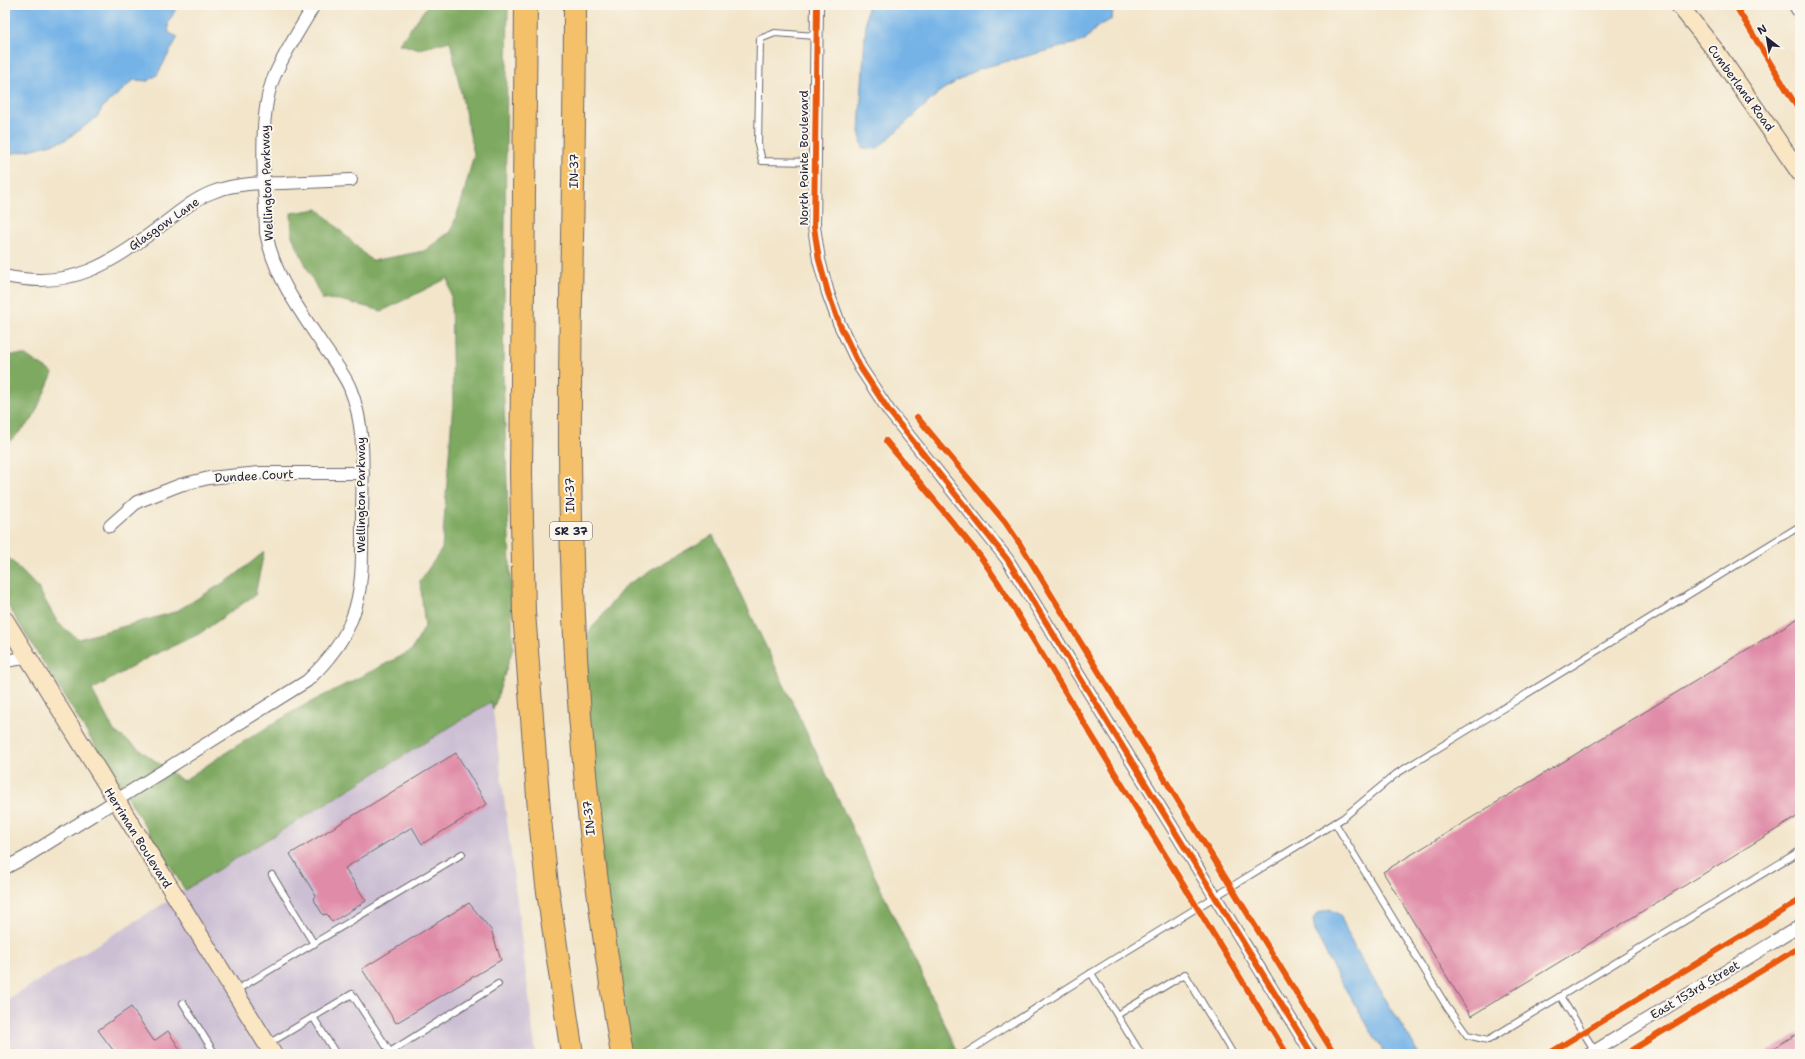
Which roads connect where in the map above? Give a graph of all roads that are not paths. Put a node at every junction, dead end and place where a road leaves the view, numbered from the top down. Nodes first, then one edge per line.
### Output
1 (314, 5) edge
2 (526, 5) edge
3 (575, 5) edge
4 (817, 5) edge
5 (1679, 5) edge
6 (1791, 5) edge
7 (1800, 19) edge
8 (816, 36) junction
9 (814, 162) junction
10 (1800, 173) edge
11 (351, 180) dead end
12 (265, 183) junction
13 (5, 276) edge
14 (362, 473) junction
15 (110, 526) dead end
16 (1800, 526) edge
17 (5, 620) edge
18 (26, 654) junction
19 (5, 661) edge
20 (115, 801) junction
21 (1335, 823) junction
22 (1800, 851) edge
23 (462, 854) dead end
24 (5, 868) edge
25 (272, 875) dead end
26 (1215, 896) junction
27 (1800, 926) edge
28 (314, 944) junction
29 (1091, 973) junction
30 (498, 984) dead end
31 (234, 992) junction
32 (1560, 996) junction
33 (183, 1003) dead end
34 (1117, 1015) junction
35 (313, 1017) junction
36 (270, 1049) edge
37 (1593, 1052) edge
38 (215, 1054) edge
39 (336, 1054) edge
40 (572, 1054) edge
41 (622, 1054) edge
42 (964, 1054) edge
43 (1141, 1054) edge
44 (1233, 1054) edge
45 (1312, 1054) edge

1 - 12 street, Wellington Parkway
2 - 40 highway
3 - 41 highway, IN-37 / SR 37
4 - 8 street, North Pointe Boulevard
5 - 10 street, Cumberland Road
6 - 7 lane
8 - 9 street, North Pointe Boulevard
8 - 9 lane
9 - 26 street, North Pointe Boulevard
11 - 12 street, Glasgow Lane
12 - 13 street, Glasgow Lane
12 - 14 street, Wellington Parkway
14 - 15 street, Dundee Court
14 - 20 street, Wellington Parkway
16 - 21 lane
17 - 18 street, Herriman Boulevard
18 - 19 street
18 - 20 street, Herriman Boulevard
20 - 24 street, Wellington Parkway
20 - 31 street, Herriman Boulevard
21 - 26 lane
21 - 32 lane
22 - 32 lane
23 - 28 lane
25 - 28 lane
26 - 29 lane
26 - 45 street, North Pointe Boulevard
27 - 37 street, East 153rd Street
28 - 31 lane
29 - 34 lane
29 - 42 lane
30 - 35 lane
31 - 36 street, Herriman Boulevard
32 - 37 lane
33 - 38 lane
34 - 43 lane
34 - 44 lane
35 - 36 lane
35 - 39 lane

